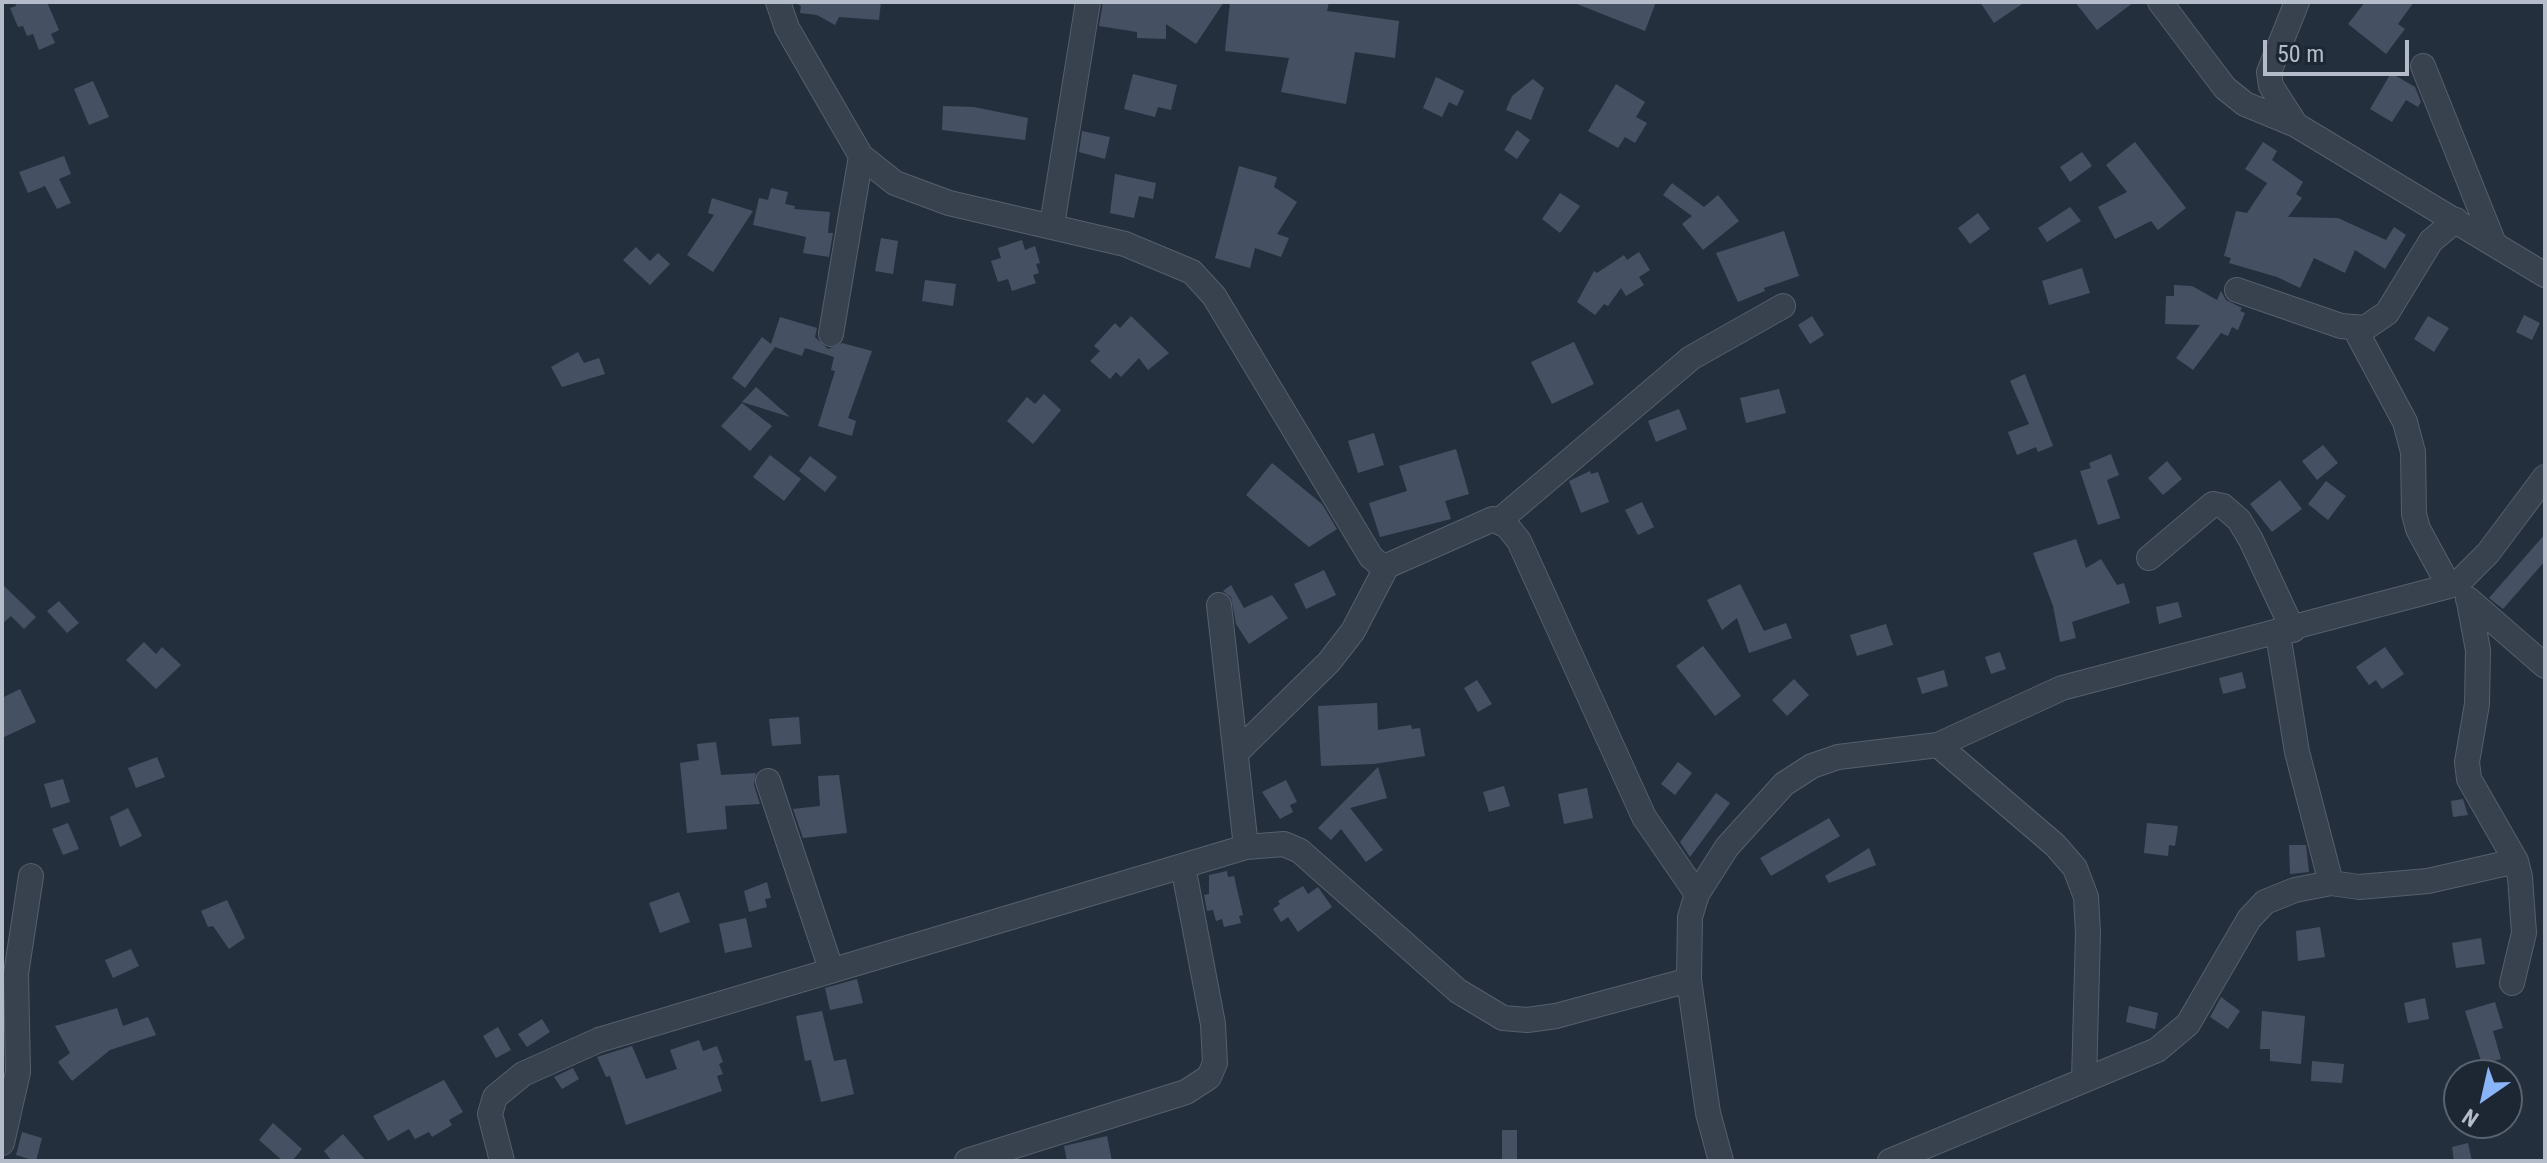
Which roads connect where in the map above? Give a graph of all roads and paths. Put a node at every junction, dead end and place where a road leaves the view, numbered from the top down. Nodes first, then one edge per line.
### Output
1 (778, 2) edge
2 (1088, 2) edge
3 (2160, 2) edge
4 (2297, 2) edge
5 (2423, 66) dead end
6 (2296, 125) junction
7 (861, 156) junction
8 (2456, 220) junction
9 (1052, 225) junction
10 (2493, 241) junction
11 (2545, 275) edge
12 (2237, 290) dead end
13 (1783, 306) dead end
14 (2354, 327) junction
15 (831, 334) dead end
16 (2545, 477) edge
17 (1500, 520) junction
18 (2149, 558) dead end
19 (1387, 566) junction
20 (2458, 590) junction
21 (1219, 605) dead end
22 (2285, 632) junction
23 (2545, 666) edge
24 (1938, 745) junction
25 (1236, 753) junction
26 (768, 781) dead end
27 (1246, 847) junction
28 (2516, 861) junction
29 (1183, 866) junction
30 (31, 876) dead end
31 (2331, 883) junction
32 (1697, 894) junction
33 (831, 969) junction
34 (1689, 980) junction
35 (2512, 983) dead end
36 (2084, 1080) junction
37 (2, 1143) edge
38 (502, 1161) edge
39 (967, 1161) edge
40 (1721, 1161) edge
41 (1890, 1161) edge

1 - 7 street
2 - 9 street
3 - 6 street
4 - 6 street
5 - 10 street
6 - 8 street
7 - 9 street
7 - 15 street
8 - 10 street
8 - 14 street
9 - 19 street
10 - 11 street
12 - 14 street
13 - 17 street
14 - 20 street
16 - 20 street
17 - 19 street
17 - 32 street
18 - 22 street
19 - 25 street
20 - 22 street
20 - 23 street
20 - 28 street
21 - 25 street
22 - 24 street
22 - 31 street
24 - 32 street
24 - 36 street
25 - 27 street
26 - 33 street
27 - 29 street
27 - 34 street
28 - 31 street
28 - 35 street
29 - 33 street
29 - 39 street
30 - 37 street
31 - 36 street
32 - 34 street
33 - 38 street
34 - 40 street
36 - 41 street

